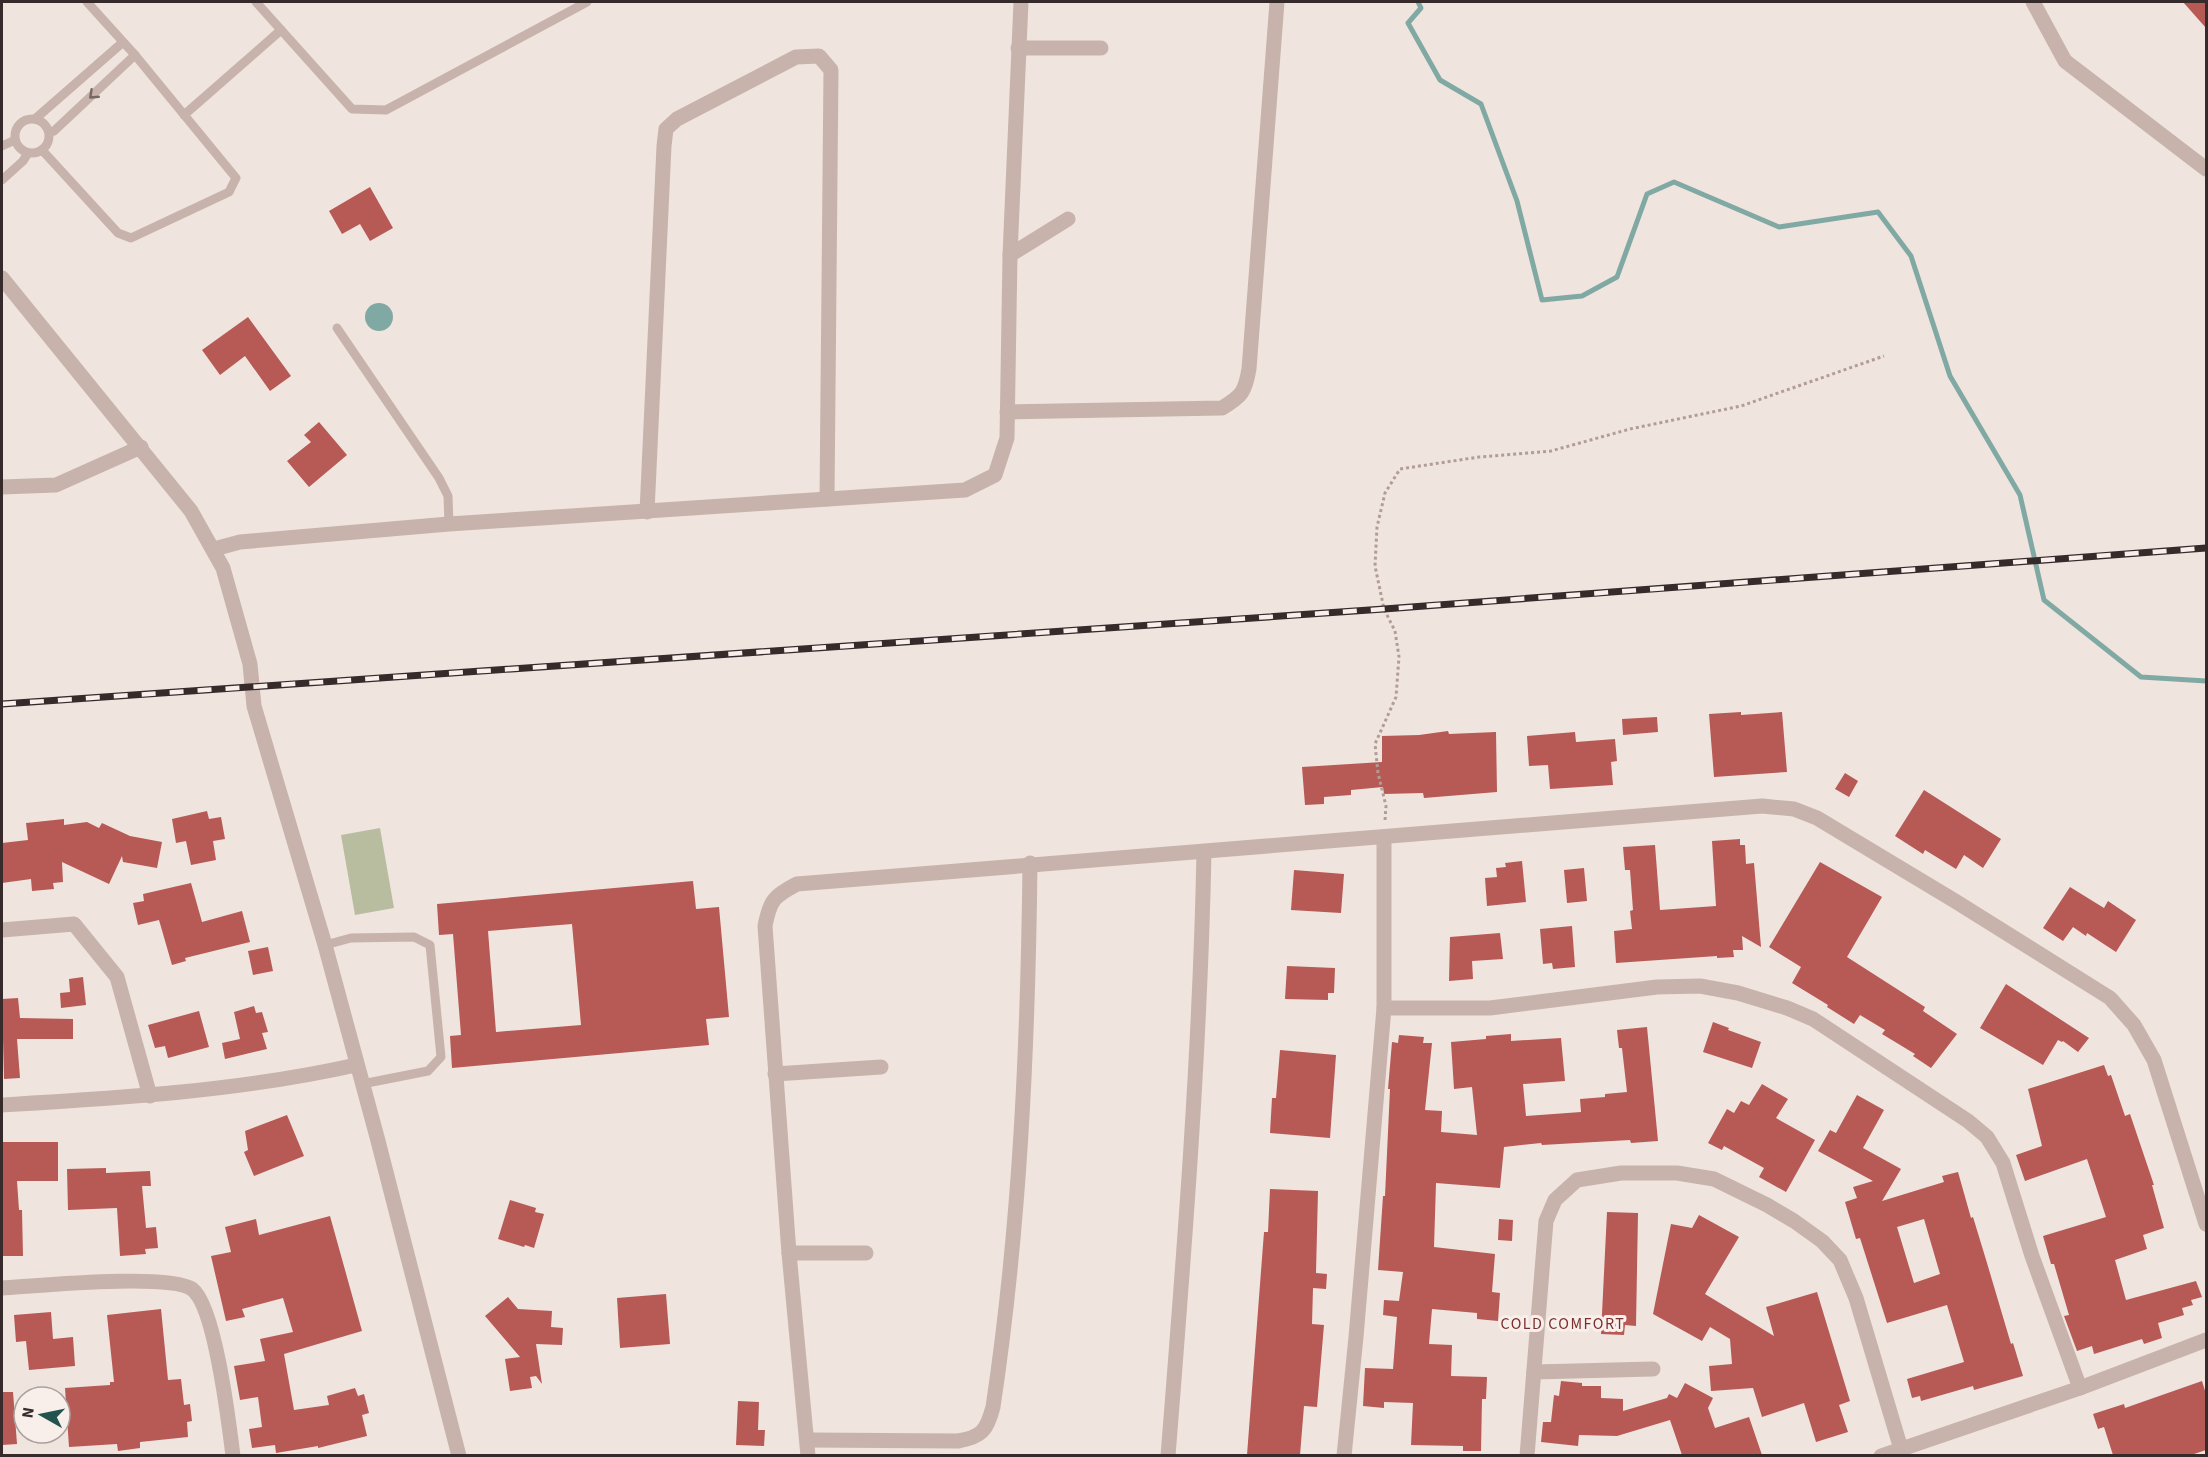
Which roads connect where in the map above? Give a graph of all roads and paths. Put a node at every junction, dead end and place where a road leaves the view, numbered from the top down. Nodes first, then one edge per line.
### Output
1 (87, 2) edge
2 (256, 2) edge
3 (587, 2) edge
4 (1021, 2) edge
5 (1277, 2) edge
6 (2033, 2) edge
7 (281, 30) junction
8 (122, 43) junction
9 (1018, 48) junction
10 (1101, 48) dead end
11 (135, 56) junction
12 (184, 115) junction
13 (35, 119) junction
14 (49, 132) junction
15 (15, 140) junction
16 (2, 146) edge
17 (42, 150) junction
18 (28, 153) junction
19 (2206, 169) edge
20 (2, 180) edge
21 (1068, 219) dead end
22 (1010, 255) junction
23 (2, 278) edge
24 (337, 328) dead end
25 (1884, 356) dead end
26 (1008, 412) junction
27 (141, 447) junction
28 (2, 488) edge
29 (827, 499) junction
30 (647, 512) junction
31 (449, 524) junction
32 (214, 549) junction
33 (1384, 837) junction
34 (1204, 852) junction
35 (1030, 863) junction
36 (2, 930) edge
37 (325, 945) junction
38 (1384, 1008) junction
39 (356, 1065) junction
40 (881, 1067) dead end
41 (776, 1074) junction
42 (362, 1084) junction
43 (150, 1096) junction
44 (2, 1105) edge
45 (2206, 1224) edge
46 (789, 1253) junction
47 (866, 1253) dead end
48 (2, 1288) edge
49 (2206, 1340) edge
50 (1653, 1369) dead end
51 (1534, 1372) junction
52 (2080, 1388) junction
53 (808, 1448) edge
54 (1901, 1449) junction
55 (233, 1455) edge
56 (458, 1455) edge
57 (1168, 1455) edge
58 (1344, 1455) edge
59 (1527, 1455) edge
60 (1881, 1455) edge

1 - 8 lane
2 - 7 lane
3 - 7 lane
4 - 9 street
5 - 26 street
6 - 19 street
7 - 12 lane
8 - 11 lane
8 - 13 lane
9 - 10 street
9 - 22 street
11 - 12 lane
11 -> 14 lane
12 - 17 lane
13 - 14 lane
13 - 15 lane
14 - 17 lane
15 - 16 lane
15 - 18 lane
17 - 18 lane
18 - 20 lane
21 - 22 street
22 - 26 street
23 - 27 street
24 - 31 lane
25 - 33 path
26 - 29 street
27 - 28 street
27 - 32 street
29 - 30 street
29 - 30 street
30 - 31 street
31 - 32 street
32 - 37 street
33 - 34 street
33 - 38 street
33 - 45 street
34 - 35 street
34 - 57 street
35 - 41 street
35 - 53 street
36 - 43 street
37 - 39 street
37 - 42 lane
38 - 52 street
38 - 58 street
39 - 42 street
39 - 43 street
40 - 41 street
41 - 46 street
42 - 56 street
43 - 44 street
46 - 47 street
46 - 53 street
48 - 55 street
49 - 52 street
50 - 51 street
51 - 54 street
51 - 59 street
52 - 54 street
54 - 60 street

